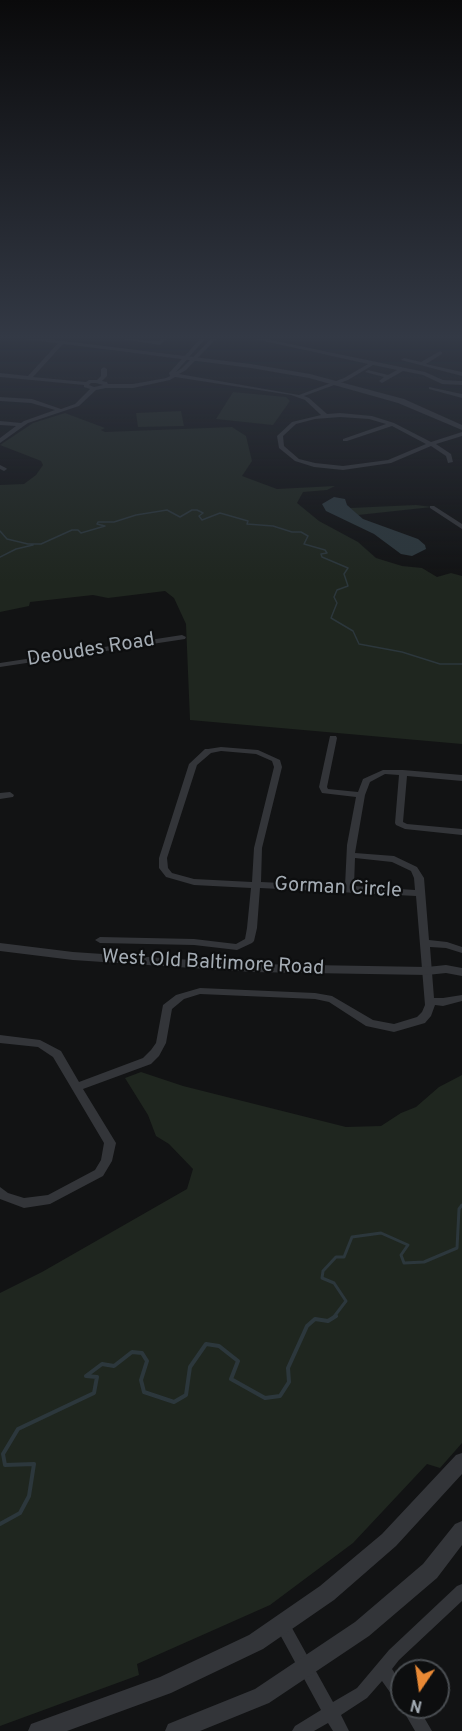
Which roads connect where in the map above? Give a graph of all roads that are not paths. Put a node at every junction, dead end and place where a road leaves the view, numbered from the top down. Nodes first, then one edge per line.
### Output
1 (31, 420) edge
2 (305, 420) edge
3 (377, 420) edge
4 (443, 420) edge
5 (0, 423) edge
6 (392, 424) junction
7 (21, 425) junction
8 (462, 428) edge
9 (462, 434) edge
10 (345, 440) dead end
11 (0, 441) edge
12 (431, 444) junction
13 (450, 462) dead end
14 (432, 507) dead end
15 (462, 527) edge
16 (182, 637) dead end
17 (0, 665) edge
18 (333, 738) dead end
19 (403, 772) junction
20 (462, 778) edge
21 (10, 795) dead end
22 (360, 795) junction
23 (0, 796) edge
24 (462, 832) edge
25 (351, 855) junction
26 (255, 885) junction
27 (349, 889) junction
28 (421, 893) junction
29 (100, 940) dead end
30 (425, 943) junction
31 (0, 947) edge
32 (462, 950) edge
33 (428, 971) junction
34 (462, 972) edge
35 (462, 998) edge
36 (430, 1001) junction
37 (0, 1039) edge
38 (77, 1087) junction
39 (0, 1192) edge
40 (462, 1461) edge
41 (462, 1530) edge
42 (462, 1591) edge
43 (282, 1624) junction
44 (306, 1667) junction
45 (384, 1670) junction
46 (390, 1679) edge
47 (331, 1714) junction
48 (38, 1731) edge
49 (175, 1731) edge
50 (300, 1731) edge
51 (341, 1731) edge

1 - 7 street
2 - 12 street
3 - 6 street
4 - 8 street
5 - 7 street
6 - 10 street
6 - 12 street
7 - 11 street
9 - 12 street
12 - 13 street
14 - 15 street
16 - 17 street, Deoudes Road
18 - 22 street
19 - 20 street
19 - 22 street
19 - 24 street
21 - 23 street
22 - 25 street
25 - 27 street
25 - 28 street
26 - 26 street, Gorman Circle
26 - 27 street, Gorman Circle
26 - 29 street
27 - 28 street, Gorman Circle
28 - 30 street
30 - 32 street
30 - 33 street
31 - 33 street, West Old Baltimore Road
33 - 34 street, West Old Baltimore Road
33 - 36 street
35 - 36 street
36 - 38 street
37 - 38 street
38 - 39 street
40 - 43 street
41 - 44 street
42 - 45 street
43 - 44 street
43 - 48 street
44 - 47 street
44 - 49 street
45 - 46 street
45 - 47 street
47 - 50 street
47 - 51 street

